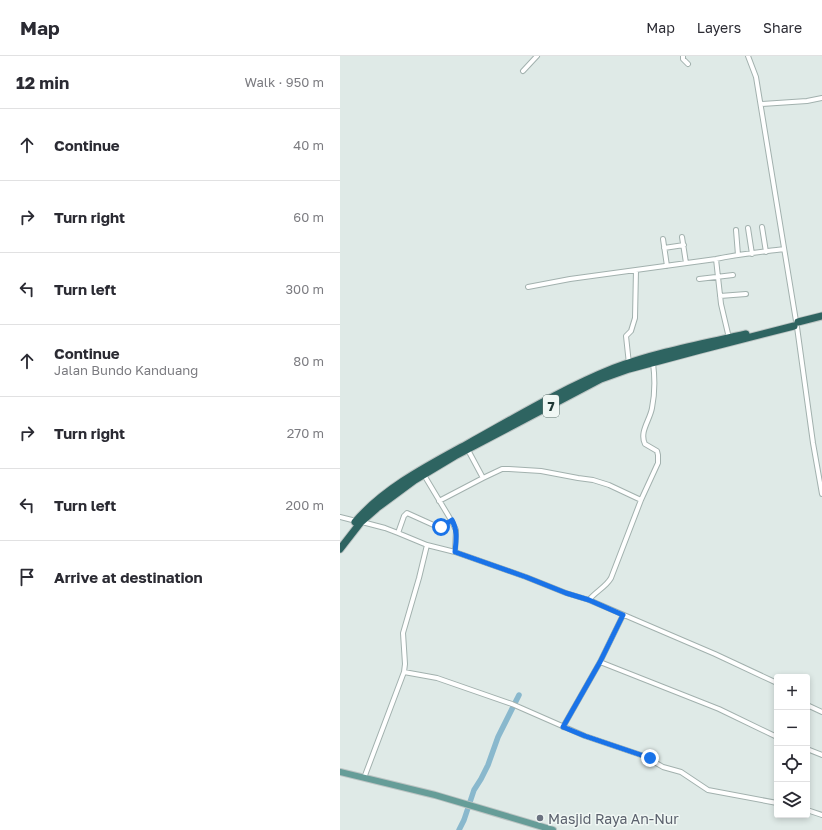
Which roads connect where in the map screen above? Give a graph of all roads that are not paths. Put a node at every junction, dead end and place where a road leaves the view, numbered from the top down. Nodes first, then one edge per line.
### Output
1 (537, 56) edge
2 (683, 56) edge
3 (748, 56) edge
4 (688, 64) dead end
5 (523, 71) dead end
6 (822, 98) edge
7 (760, 104) junction
8 (762, 227) dead end
9 (748, 228) dead end
10 (736, 230) dead end
11 (682, 237) dead end
12 (663, 238) dead end
13 (684, 245) junction
14 (664, 248) junction
15 (784, 249) junction
16 (766, 252) junction
17 (752, 254) junction
18 (738, 255) junction
19 (716, 259) junction
20 (686, 263) junction
21 (667, 266) junction
22 (636, 270) junction
23 (733, 275) dead end
24 (718, 277) junction
25 (699, 279) dead end
26 (528, 287) dead end
27 (746, 294) dead end
28 (720, 296) junction
29 (822, 316) edge
30 (822, 321) edge
31 (796, 324) junction
32 (729, 338) junction
33 (652, 363) junction
34 (629, 366) junction
35 (530, 413) junction
36 (468, 450) junction
37 (424, 474) junction
38 (483, 478) junction
39 (404, 484) junction
40 (822, 494) edge
41 (641, 500) junction
42 (439, 501) junction
43 (340, 517) edge
44 (452, 520) junction
45 (359, 522) junction
46 (398, 533) junction
47 (340, 541) edge
48 (427, 545) junction
49 (340, 549) edge
50 (455, 552) junction
51 (589, 600) junction
52 (623, 615) junction
53 (600, 662) junction
54 (404, 672) junction
55 (774, 682) edge
56 (810, 706) edge
57 (822, 712) edge
58 (563, 727) junction
59 (774, 736) edge
60 (810, 750) edge
61 (822, 755) edge
62 (340, 772) edge
63 (364, 779) junction
64 (774, 802) edge
65 (810, 811) edge
66 (822, 815) edge
67 (542, 828) edge
68 (554, 830) edge

1 - 5 street
2 - 4 street
3 - 7 street
6 - 7 street
7 - 15 street
8 - 16 street
9 - 17 street
10 - 18 street
11 - 13 street
12 - 14 street
13 - 14 street
13 - 20 street
14 - 21 street
15 - 16 street
15 - 31 street
16 - 17 street
17 - 18 street
18 - 19 street
19 - 20 street
19 - 24 street
20 - 21 street
21 - 22 street
22 - 26 street
22 - 34 street
23 - 24 street
24 - 25 street
24 - 28 street
27 - 28 street
28 - 32 street
29 - 31 highway
30 - 31 highway
31 - 32 highway, 7
31 - 33 highway, 7
31 - 40 street
32 - 34 highway, 7
33 - 34 highway, 7
33 - 41 street
34 - 35 highway, 7
35 - 36 highway, 7
35 - 39 highway, 7
36 - 37 highway, 7
36 - 38 street
37 - 39 highway, 7
37 - 42 street
38 - 41 street
38 - 42 street
39 - 45 highway, 7
41 - 51 street
42 - 44 street
43 - 45 street
44 - 46 street
44 - 50 street
45 - 46 street
45 - 47 highway, 7
45 - 49 highway, 7
46 - 48 street
48 - 50 street
48 - 54 street
50 - 51 street
51 - 52 street
52 - 53 street
52 - 55 street
53 - 58 street
53 - 59 street
54 - 58 street
54 - 63 street
56 - 57 street
58 - 64 street
60 - 61 street
62 - 63 main road
63 - 67 main road
65 - 66 street
67 - 68 main road

